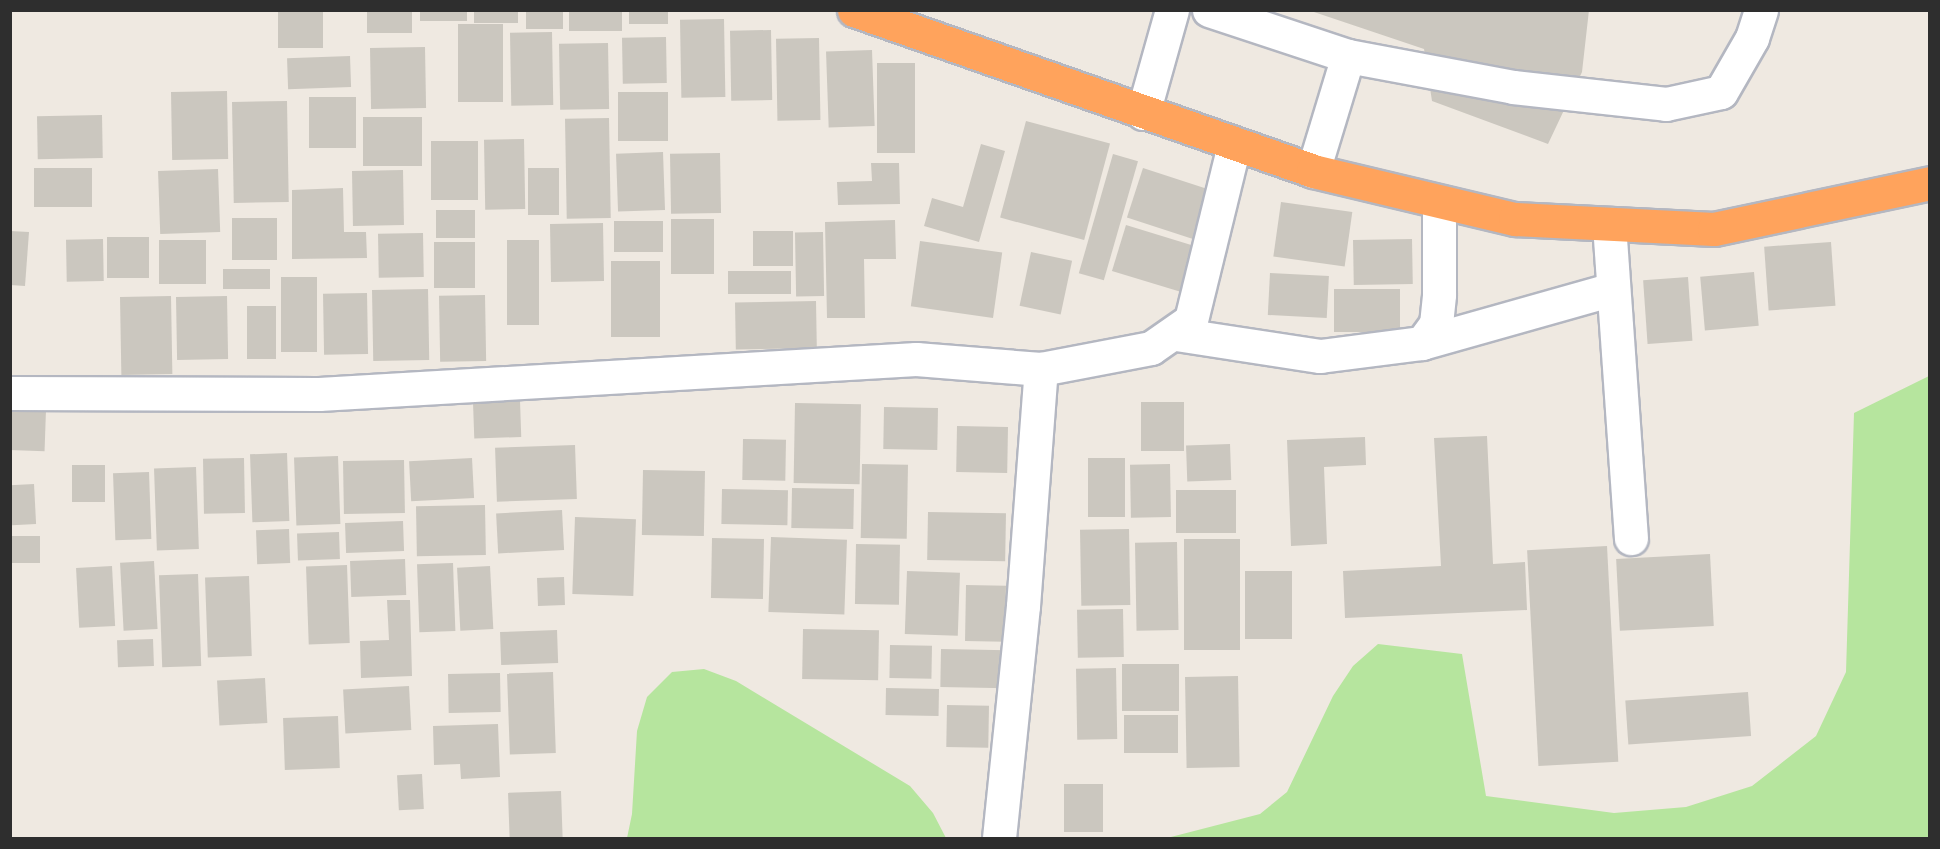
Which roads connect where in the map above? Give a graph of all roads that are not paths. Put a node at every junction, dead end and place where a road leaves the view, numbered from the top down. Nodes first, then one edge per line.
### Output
1 (854, 10) edge
2 (1172, 10) edge
3 (1209, 10) edge
4 (1761, 10) edge
5 (1348, 56) junction
6 (1143, 113) junction
7 (1234, 145) junction
8 (1313, 171) junction
9 (1929, 183) edge
10 (1439, 203) junction
11 (1609, 224) junction
12 (1613, 289) junction
13 (1176, 334) junction
14 (1422, 344) junction
15 (1041, 369) junction
16 (10, 393) edge
17 (1631, 538) dead end
18 (999, 838) edge

1 - 6 highway
2 - 6 street
3 - 5 street
4 - 5 street
5 - 8 street
6 - 7 highway
7 - 8 highway
7 - 13 street
8 - 10 highway
9 - 11 highway
10 - 11 highway
10 - 14 street
11 - 12 street
12 - 14 street
12 - 17 street
13 - 14 street
13 - 15 street
15 - 16 street
15 - 18 street

